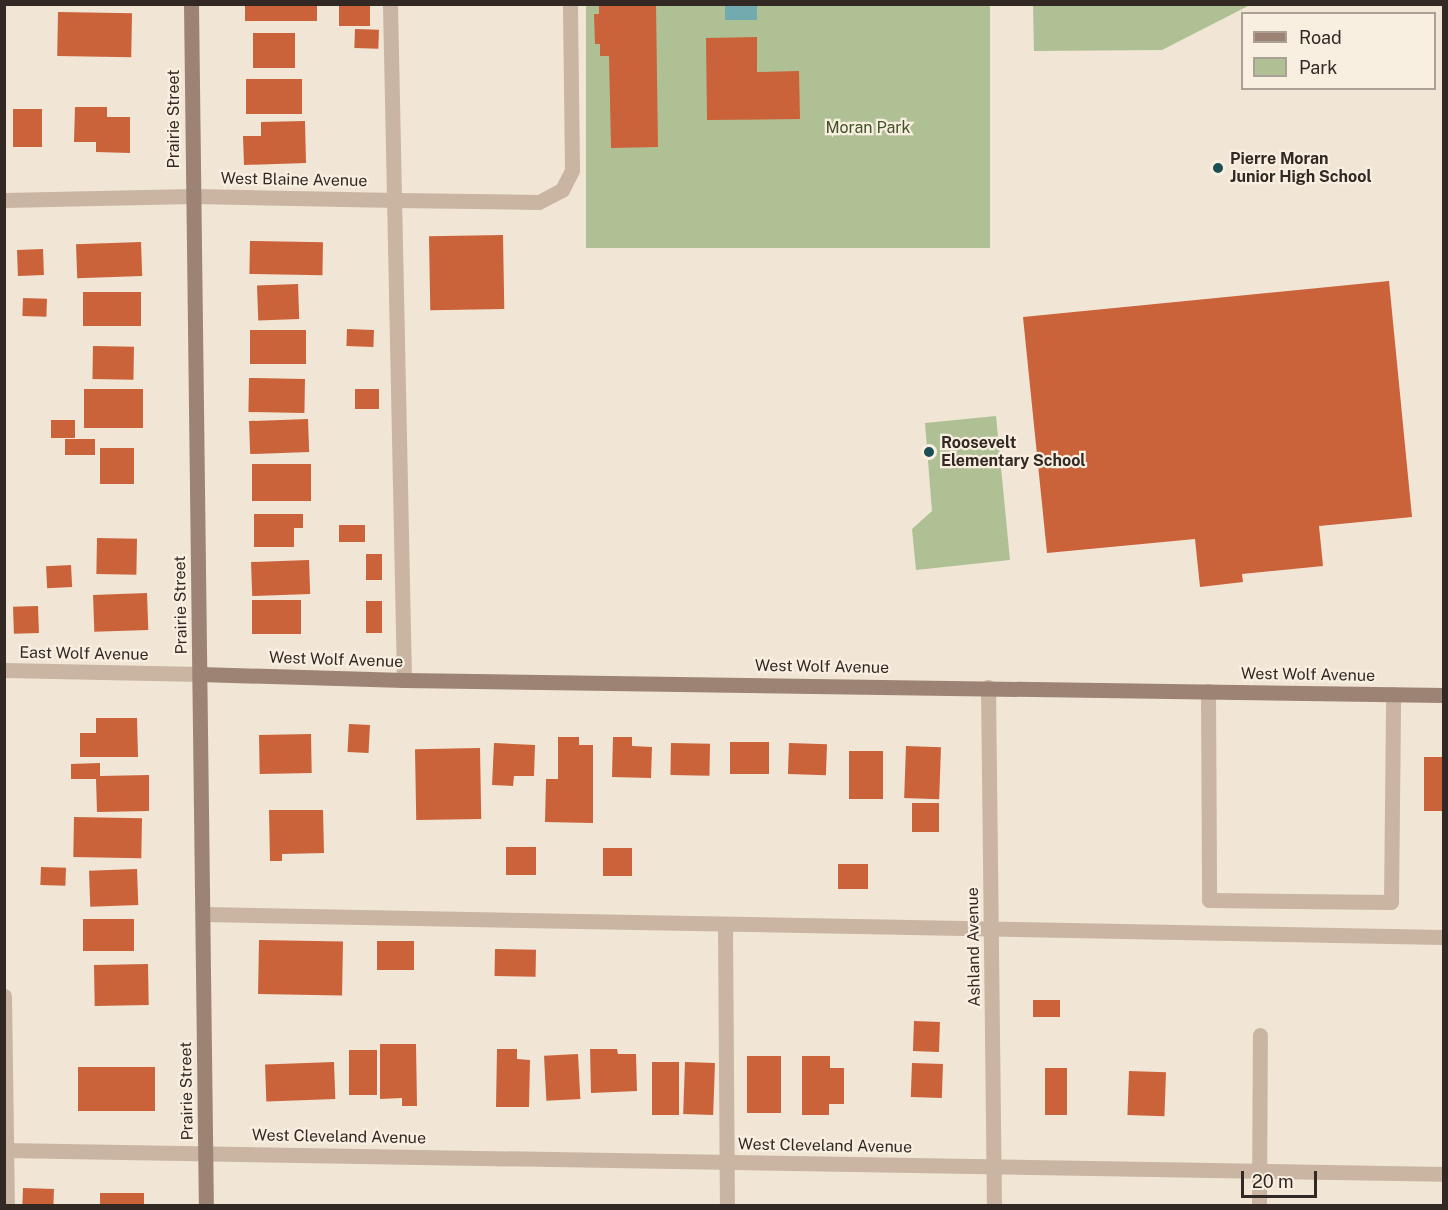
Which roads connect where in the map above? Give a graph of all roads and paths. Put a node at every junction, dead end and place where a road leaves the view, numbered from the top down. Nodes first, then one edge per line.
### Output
1 (191, 4) edge
2 (390, 4) edge
3 (570, 4) edge
4 (192, 196) junction
5 (4, 200) edge
6 (396, 200) junction
7 (4, 670) edge
8 (200, 674) junction
9 (404, 680) junction
10 (988, 687) junction
11 (1208, 691) junction
12 (1393, 694) junction
13 (1443, 695) edge
14 (203, 914) junction
15 (725, 926) junction
16 (992, 931) junction
17 (1443, 937) edge
18 (4, 996) edge
19 (1260, 1035) dead end
20 (5, 1150) edge
21 (206, 1153) junction
22 (726, 1162) junction
23 (994, 1168) junction
24 (1259, 1171) junction
25 (1443, 1174) edge
26 (7, 1206) edge
27 (206, 1206) edge
28 (727, 1206) edge
29 (993, 1206) edge
30 (1258, 1206) edge

1 - 4 street, Prairie Street
2 - 6 street
3 - 6 street, West Blaine Avenue
4 - 5 street, West Blaine Avenue
4 - 6 street, West Blaine Avenue
4 - 8 street, Prairie Street
6 - 9 street
7 - 8 street, East Wolf Avenue
8 - 9 street, West Wolf Avenue
8 - 14 street, Prairie Street
9 - 10 street, West Wolf Avenue
10 - 11 street, West Wolf Avenue
10 - 16 street, Ashland Avenue
11 - 12 street, West Wolf Avenue
11 - 12 street
12 - 13 street, West Wolf Avenue
14 - 15 street
14 - 21 street, Prairie Street
15 - 16 street
15 - 22 street
16 - 17 street
16 - 23 street, Ashland Avenue
18 - 20 street
19 - 24 street
20 - 21 street, West Cleveland Avenue
20 - 26 street
21 - 22 street, West Cleveland Avenue
21 - 27 street, Prairie Street
22 - 23 street, West Cleveland Avenue
22 - 28 street
23 - 24 street, West Cleveland Avenue
23 - 29 street, Ashland Avenue
24 - 25 street, West Cleveland Avenue
24 - 30 street

